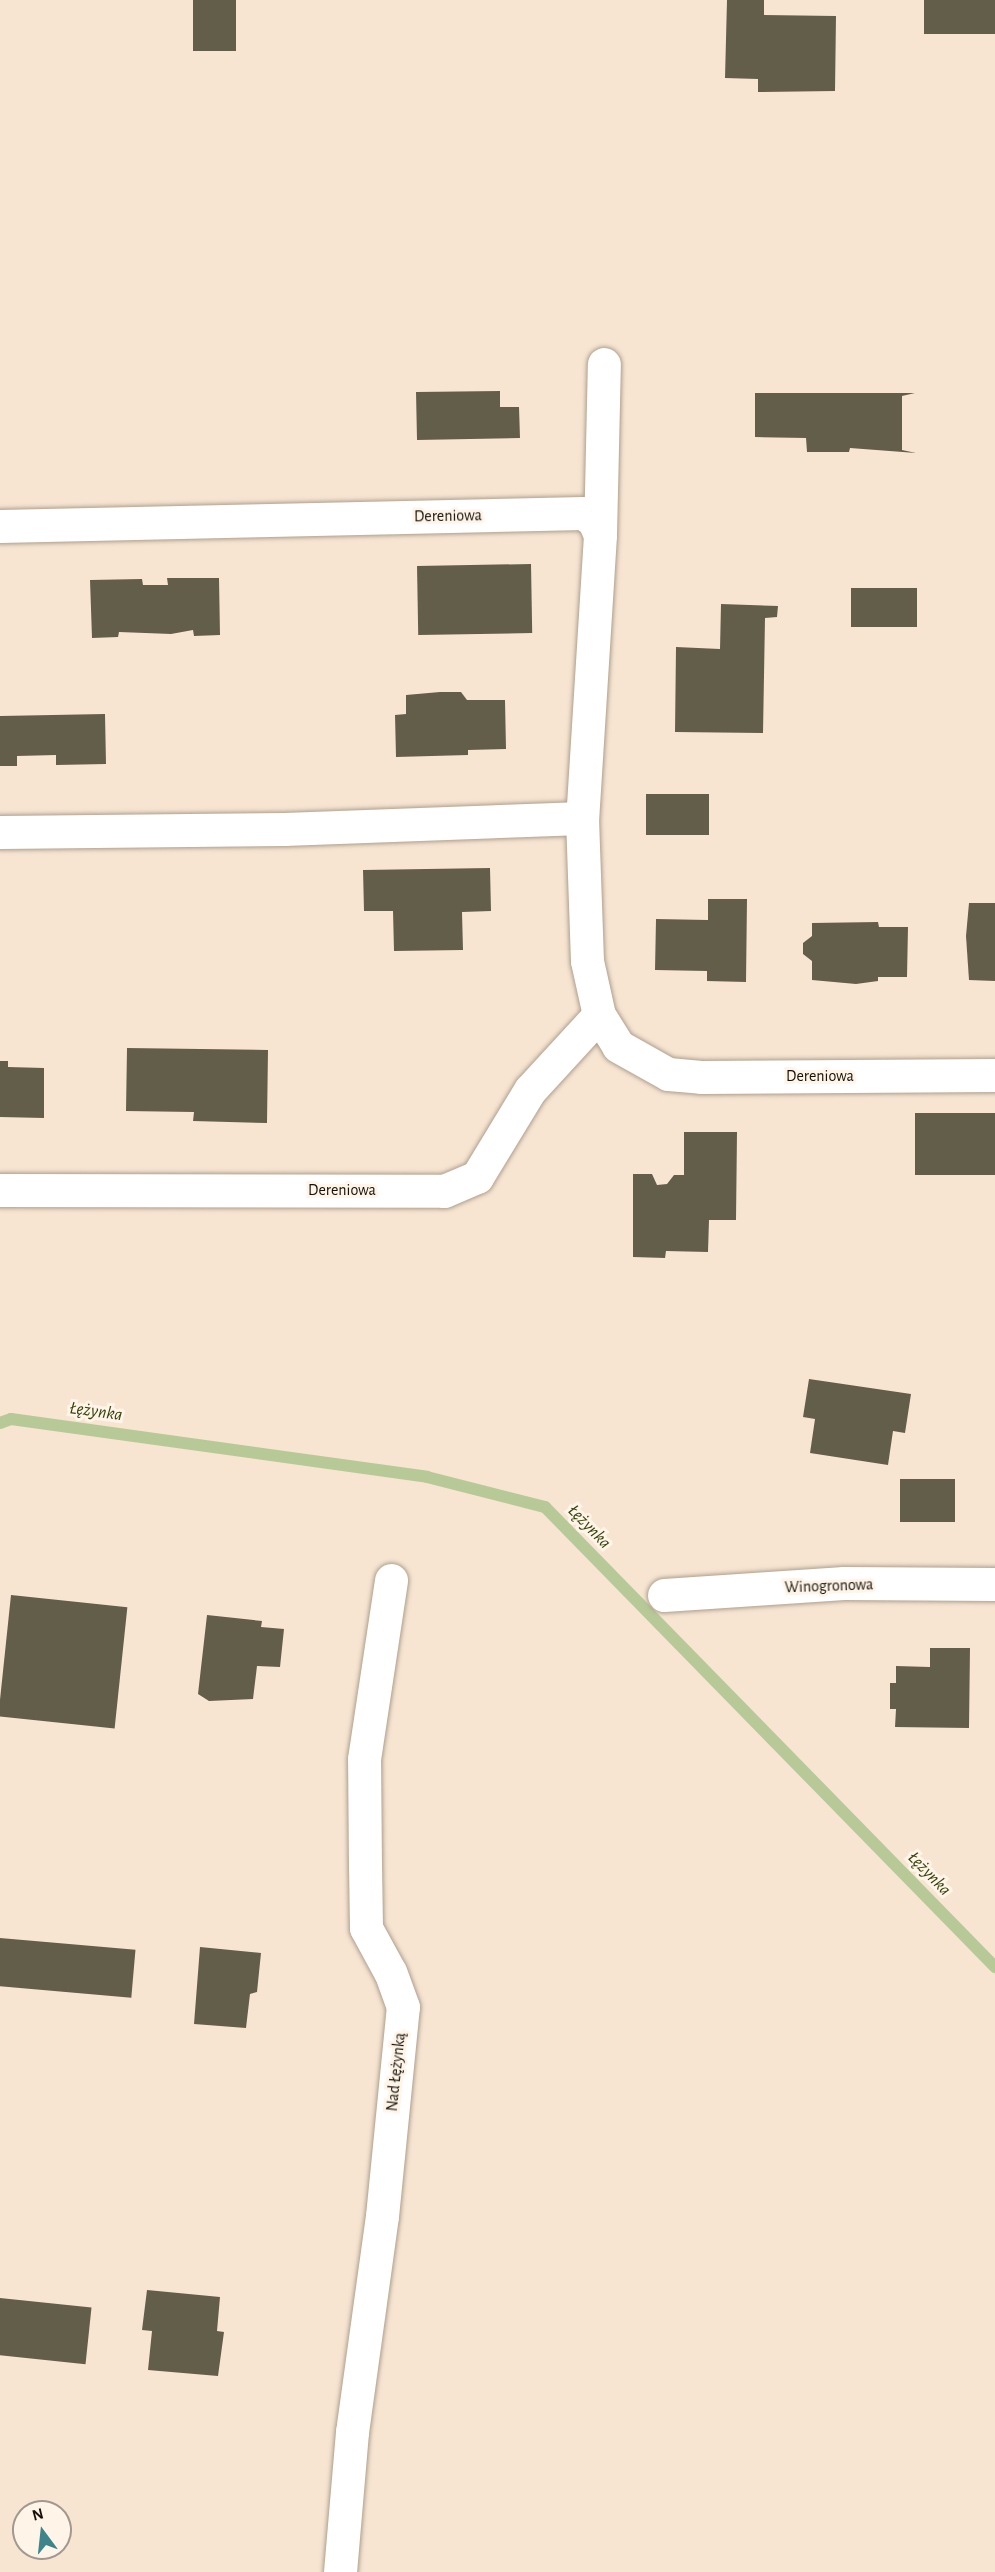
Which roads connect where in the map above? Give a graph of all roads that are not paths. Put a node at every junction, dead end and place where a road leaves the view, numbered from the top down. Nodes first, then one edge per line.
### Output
1 (604, 364) dead end
2 (0, 526) edge
3 (600, 535) junction
4 (582, 818) junction
5 (0, 832) edge
6 (598, 1015) junction
7 (995, 1075) edge
8 (0, 1190) edge
9 (391, 1580) dead end
10 (995, 1584) edge
11 (664, 1595) dead end
12 (340, 2572) edge

1 - 3 street
2 - 3 street, Dereniowa
3 - 4 street, Dereniowa
4 - 5 street
4 - 6 street, Dereniowa
6 - 7 street, Dereniowa
6 - 8 street, Dereniowa
9 - 12 street, Nad Łężynką
10 - 11 street, Winogronowa

